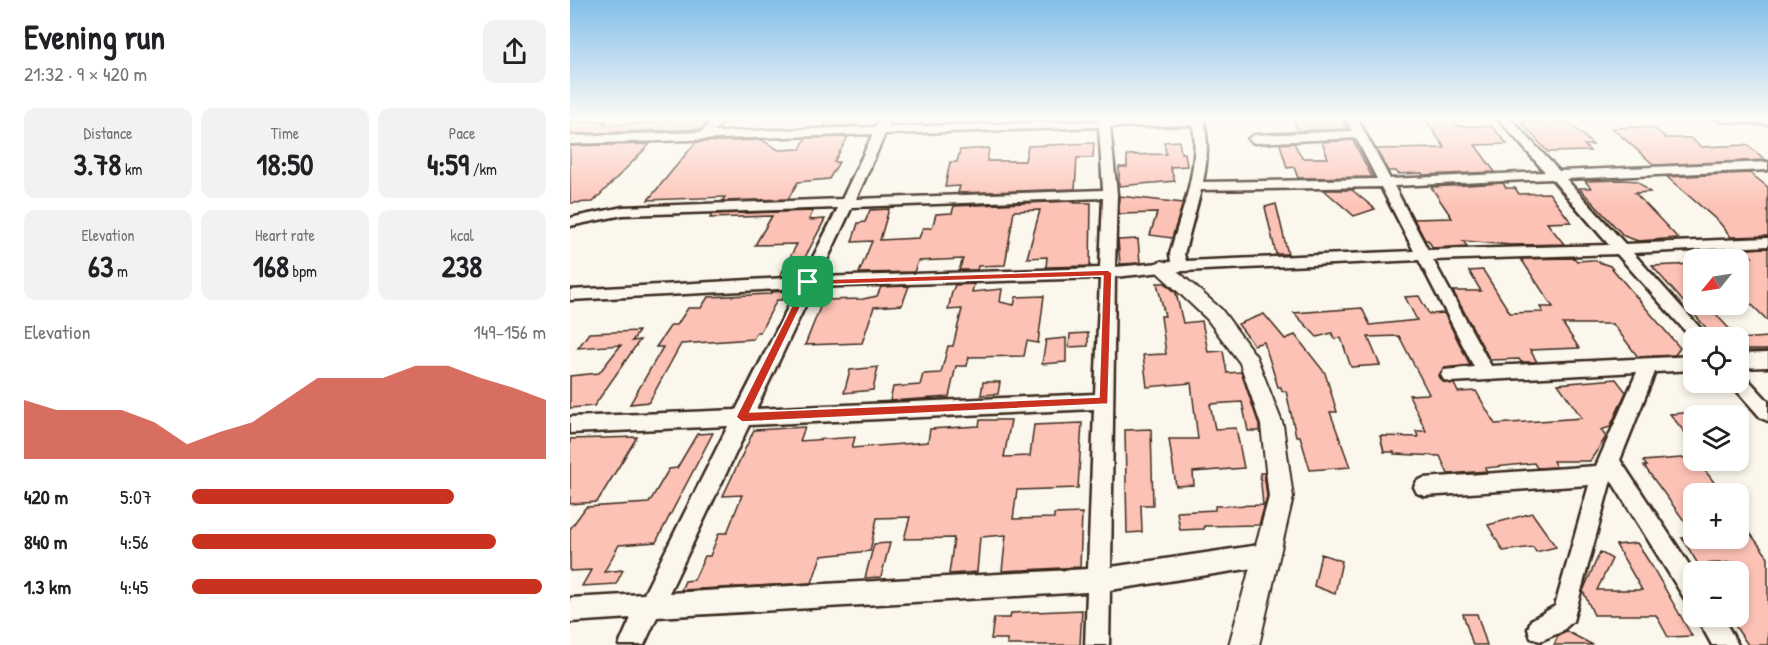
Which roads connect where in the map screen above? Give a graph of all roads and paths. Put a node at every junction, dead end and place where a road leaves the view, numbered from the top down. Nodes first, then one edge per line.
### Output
1 (872, 148) edge
2 (1106, 148) edge
3 (1201, 148) edge
4 (1366, 148) edge
5 (1531, 148) edge
6 (1768, 166) edge
7 (1556, 175) junction
8 (1385, 183) junction
9 (1196, 186) junction
10 (1110, 194) junction
11 (847, 203) junction
12 (570, 222) edge
13 (1768, 242) edge
14 (1622, 249) junction
15 (1423, 255) junction
16 (1171, 267) junction
17 (1108, 273) junction
18 (808, 282) junction
19 (570, 295) edge
20 (1691, 327) edge
21 (1768, 360) edge
22 (1749, 361) edge
23 (1683, 363) edge
24 (1649, 365) junction
25 (1486, 373) junction
26 (1450, 375) dead end
27 (1749, 392) edge
28 (1104, 401) junction
29 (1768, 413) edge
30 (742, 417) junction
31 (570, 425) edge
32 (1606, 468) junction
33 (1424, 487) dead end
34 (1266, 555) junction
35 (1683, 577) edge
36 (1098, 580) junction
37 (650, 605) junction
38 (570, 610) edge
39 (1715, 627) edge
40 (1540, 628) dead end
41 (631, 645) edge
42 (1097, 645) edge
43 (1244, 645) edge
44 (1726, 645) edge

1 - 11 street
2 - 10 street
3 - 9 street
4 - 8 street
5 - 7 street
6 - 7 street
7 - 8 street
7 - 14 street
8 - 9 street
8 - 15 street
9 - 16 street
10 - 11 street
10 - 17 street
11 - 12 street
11 - 18 street
13 - 14 street
14 - 15 street
14 - 20 street
15 - 16 street
15 - 25 street
16 - 17 street
16 - 34 street
17 - 18 street
17 - 28 street
18 - 19 street
18 - 30 street
21 - 22 street
23 - 24 street
24 - 25 street
24 - 32 street
25 - 26 street
27 - 29 street
28 - 30 street
28 - 36 street
30 - 31 street
30 - 37 street
32 - 33 street
32 - 35 street
32 - 40 street
34 - 36 street
34 - 43 street
36 - 37 street
36 - 42 street
37 - 38 street
37 - 41 street
39 - 44 street

